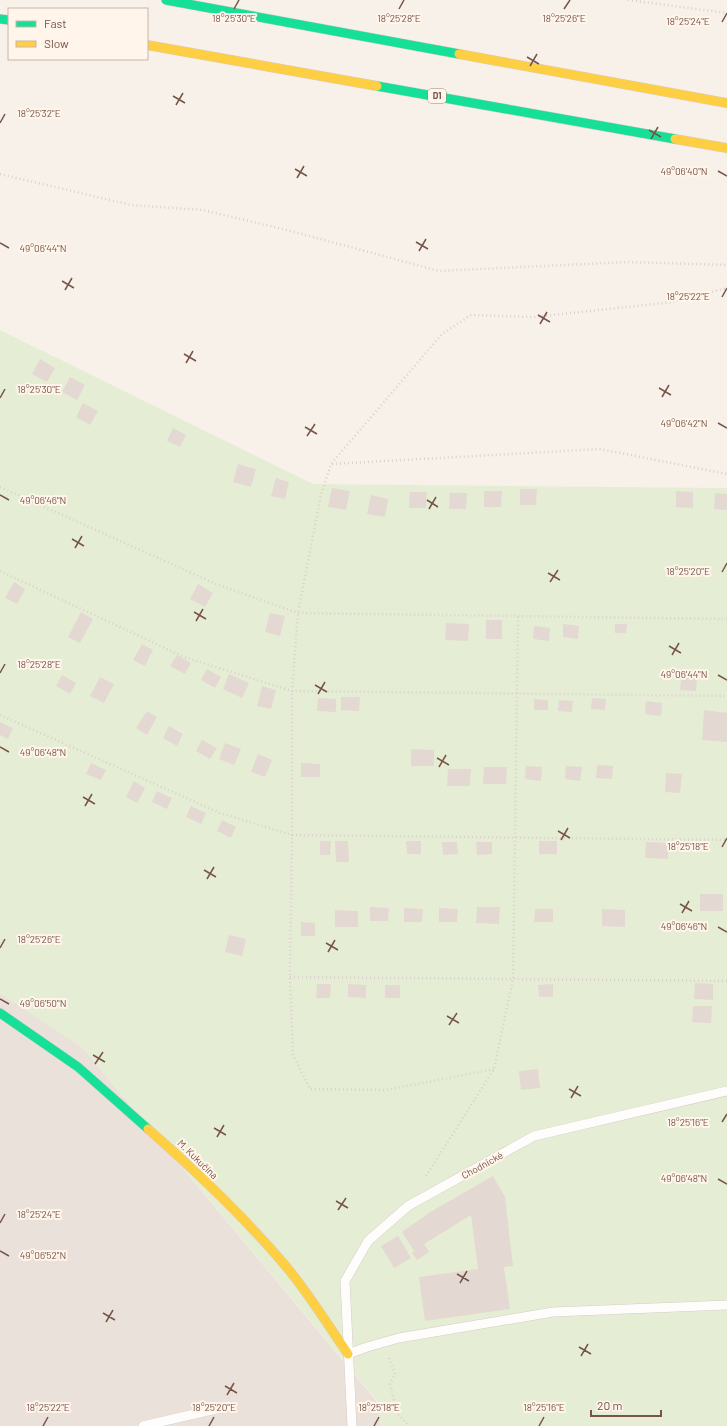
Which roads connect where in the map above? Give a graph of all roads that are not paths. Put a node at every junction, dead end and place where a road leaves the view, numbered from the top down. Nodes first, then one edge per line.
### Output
1 (166, 0) edge
2 (148, 45) edge
3 (727, 103) edge
4 (727, 148) edge
5 (0, 1013) edge
6 (727, 1091) edge
7 (727, 1306) edge
8 (348, 1354) junction
9 (229, 1406) dead end
10 (143, 1426) edge
11 (352, 1426) edge

1 - 3 main road
2 - 4 main road, D1
5 - 8 main road, M. Kukučína
6 - 8 lane, Chodnické
7 - 8 lane
8 - 11 lane, Chodnické
9 - 10 lane

